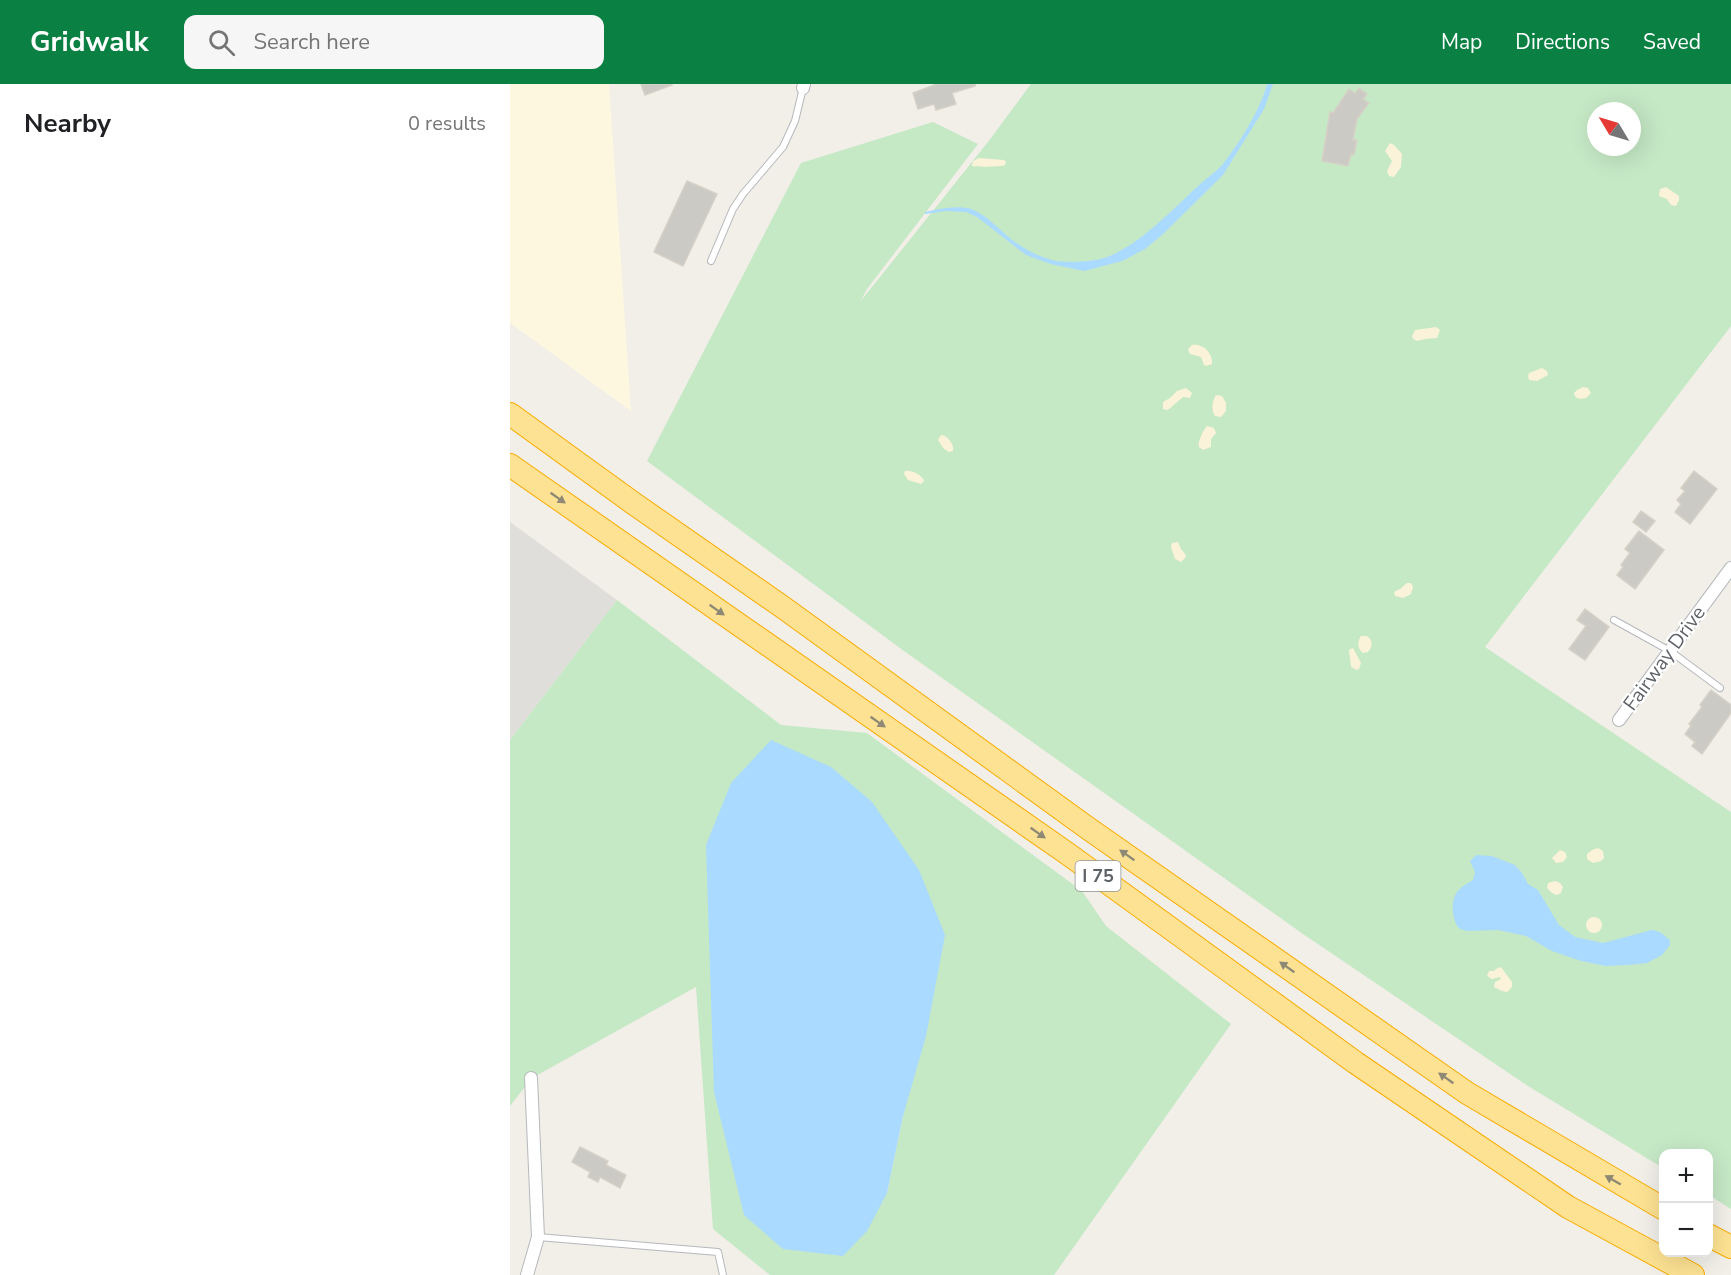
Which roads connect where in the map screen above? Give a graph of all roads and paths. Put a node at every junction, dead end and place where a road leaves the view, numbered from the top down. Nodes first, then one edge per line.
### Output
1 (803, 86) edge
2 (711, 261) dead end
3 (510, 414) edge
4 (510, 465) edge
5 (1731, 568) edge
6 (1614, 620) dead end
7 (1670, 651) junction
8 (1720, 688) dead end
9 (1618, 720) dead end
10 (531, 1078) dead end
11 (1659, 1206) edge
12 (538, 1237) junction
13 (1713, 1237) edge
14 (1731, 1247) edge
15 (527, 1275) edge
16 (723, 1275) edge
17 (1693, 1275) edge

1 - 2 lane
11 -> 3 highway, I 75
4 -> 17 highway, I 75
5 - 7 street, Fairway Drive
6 - 7 lane
7 - 8 lane
7 - 9 street, Fairway Drive
10 - 12 street
12 - 15 street
12 - 16 lane
13 - 14 highway

